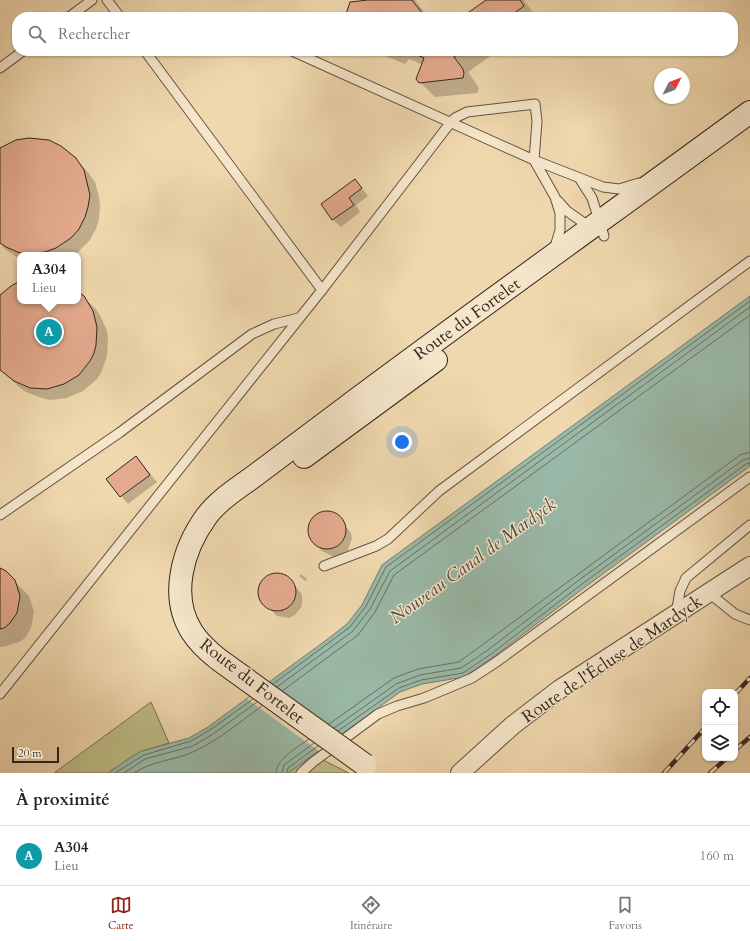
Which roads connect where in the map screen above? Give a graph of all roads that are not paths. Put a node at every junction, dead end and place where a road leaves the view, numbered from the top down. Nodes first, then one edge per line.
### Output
1 (92, 0) edge
2 (107, 0) edge
3 (76, 12) edge
4 (116, 12) edge
5 (16, 56) edge
6 (149, 56) edge
7 (303, 56) edge
8 (0, 68) edge
9 (750, 112) edge
10 (451, 122) junction
11 (750, 128) edge
12 (534, 160) junction
13 (673, 168) junction
14 (579, 178) junction
15 (555, 197) junction
16 (598, 228) junction
17 (550, 258) junction
18 (750, 260) edge
19 (322, 290) junction
20 (299, 318) junction
21 (750, 477) edge
22 (0, 515) edge
23 (750, 525) edge
24 (195, 537) junction
25 (324, 566) dead end
26 (750, 566) edge
27 (709, 593) junction
28 (676, 614) junction
29 (750, 620) edge
30 (0, 694) edge
31 (370, 769) edge
32 (301, 773) edge
33 (460, 773) edge

1 - 3 lane
2 - 4 lane
5 - 8 lane
6 - 19 lane
7 - 10 lane
9 - 13 main road, Route du Fortelet
10 - 12 lane
10 - 12 lane
10 - 19 lane
11 - 16 main road, Route du Fortelet
12 - 14 lane
12 - 15 lane
13 - 14 lane
13 - 16 main road, Route du Fortelet
14 - 16 lane
15 - 16 lane
15 - 17 lane
16 - 17 main road, Route du Fortelet
16 - 24 main road, Route du Fortelet
17 - 24 main road, Route du Fortelet
18 - 25 lane
19 - 20 lane
20 - 22 lane
20 - 30 lane
21 - 32 lane
23 - 28 lane
24 - 31 main road, Route du Fortelet, bridge
26 - 27 street, Route de l'Écluse de Mardyck
27 - 28 street, Route de l'Écluse de Mardyck
27 - 29 lane
28 - 33 street, Route de l'Écluse de Mardyck

